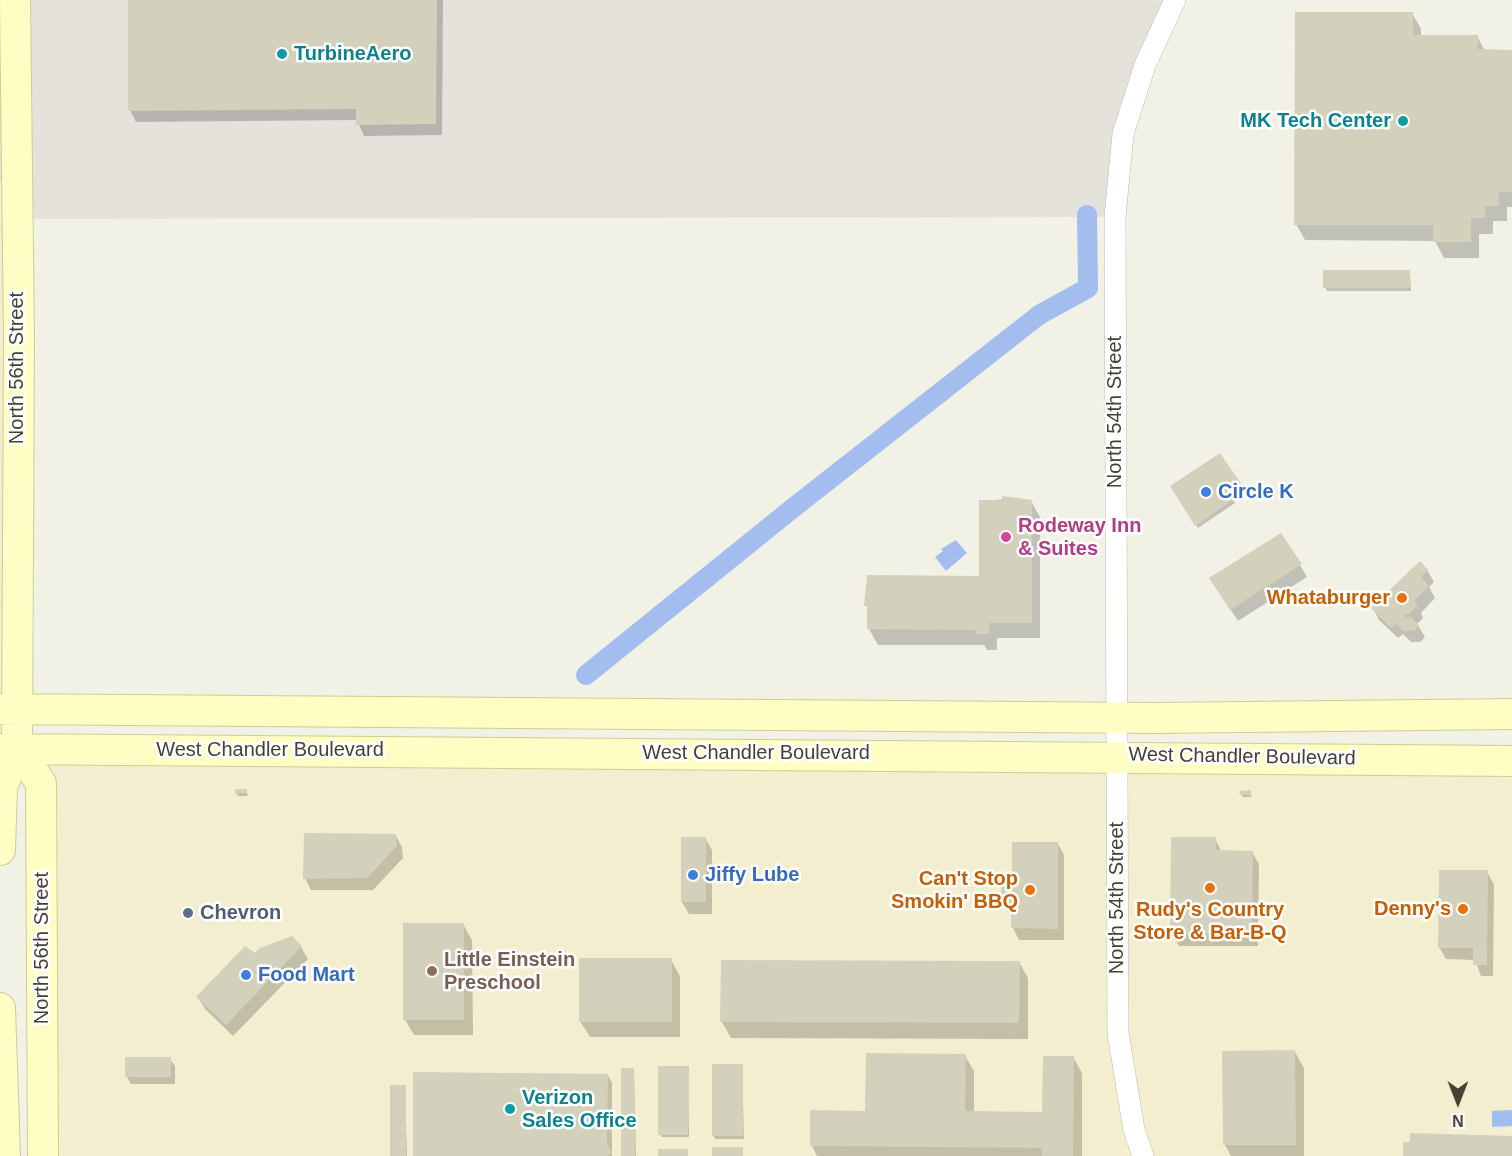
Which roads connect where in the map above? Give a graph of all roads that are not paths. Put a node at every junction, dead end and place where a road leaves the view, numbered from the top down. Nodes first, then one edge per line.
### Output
1 (15, 0) edge
2 (1175, 0) edge
3 (8, 709) edge
4 (723, 713) junction
5 (1512, 714) edge
6 (1116, 717) junction
7 (8, 749) edge
8 (598, 752) junction
9 (1117, 756) junction
10 (1512, 761) edge
11 (0, 850) edge
12 (0, 1008) edge
13 (3, 1144) edge
14 (43, 1156) edge
15 (1143, 1156) edge

1 - 3 main road, North 56th Street
2 - 6 street, North 54th Street
3 - 4 main road, West Chandler Boulevard
3 - 7 main road, North 56th Street
4 - 6 main road, West Chandler Boulevard
4 - 8 main road
5 - 6 main road, West Chandler Boulevard
6 - 9 street, North 54th Street
7 - 8 main road, West Chandler Boulevard
7 - 11 main road, North 56th Street
7 - 14 main road, North 56th Street
8 - 9 main road, West Chandler Boulevard
9 - 10 main road, West Chandler Boulevard
9 - 15 street, North 54th Street
12 - 13 main road

